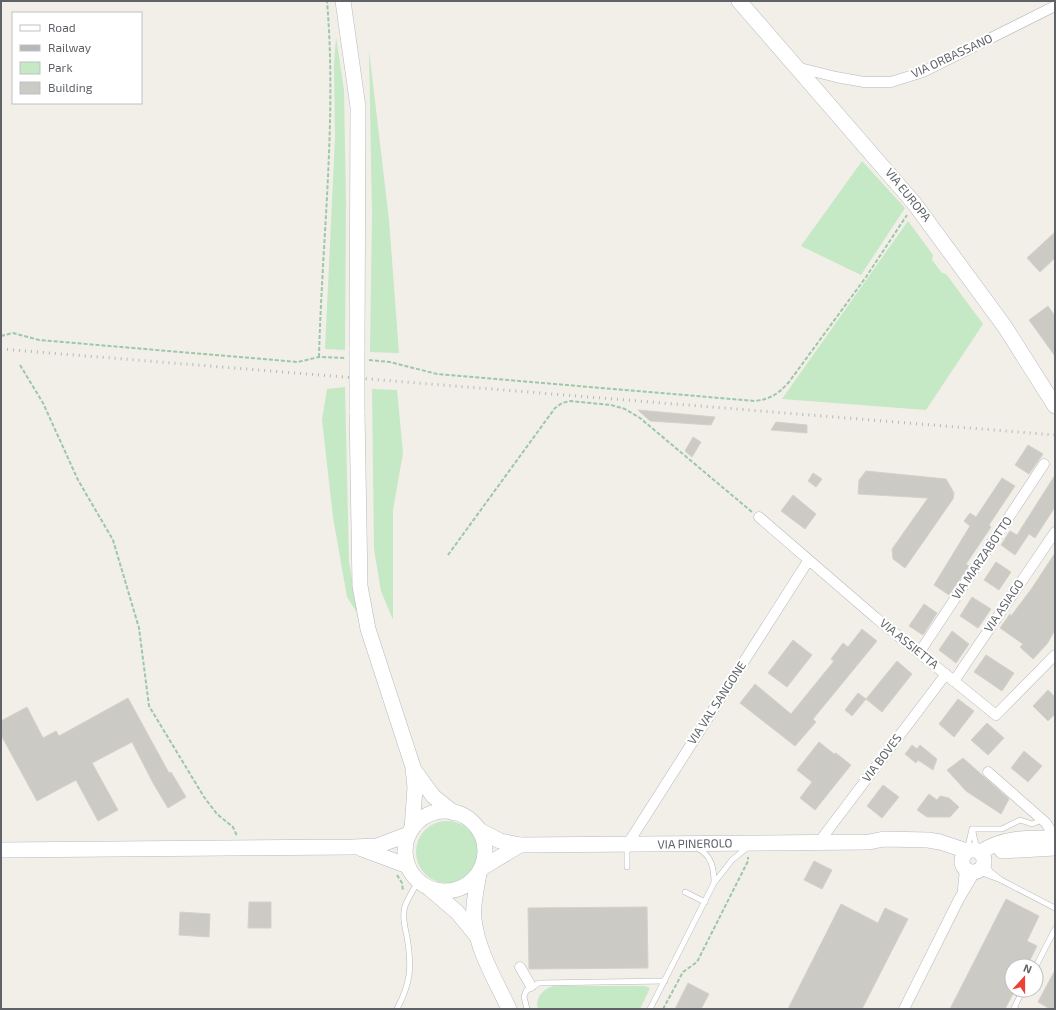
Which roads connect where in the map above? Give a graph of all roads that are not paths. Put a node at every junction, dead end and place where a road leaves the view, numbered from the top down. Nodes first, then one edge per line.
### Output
1 (343, 1) edge
2 (739, 1) edge
3 (1055, 6) edge
4 (796, 67) junction
5 (1055, 406) edge
6 (1044, 464) dead end
7 (759, 517) road end
8 (1055, 532) edge
9 (808, 561) junction
10 (919, 653) junction
11 (1055, 655) edge
12 (946, 674) junction
13 (954, 681) junction
14 (413, 767) junction
15 (988, 772) dead end
16 (454, 812) junction
17 (1040, 818) junction
18 (972, 829) junction
19 (479, 830) junction
20 (410, 832) junction
21 (819, 842) junction
22 (1053, 843) edge
23 (687, 844) junction
24 (520, 845) junction
25 (627, 845) junction
26 (353, 847) junction
27 (1, 850) edge
28 (752, 851) junction
29 (975, 861) junction
30 (627, 867) dead end
31 (402, 870) junction
32 (480, 870) junction
33 (1001, 880) junction
34 (714, 884) junction
35 (424, 885) junction
36 (685, 892) dead end
37 (705, 902) junction
38 (1055, 908) edge
39 (1055, 929) edge
40 (476, 936) junction
41 (1040, 958) edge
42 (520, 967) dead end
43 (665, 981) junction
44 (531, 986) junction
45 (1019, 998) edge
46 (397, 1009) edge
47 (509, 1009) edge
48 (527, 1009) edge
49 (650, 1009) edge
50 (904, 1009) edge
51 (1016, 1009) edge

1 - 14 main road, bridge
2 - 4 main road, VIA EUROPA
3 - 4 street, VIA ORBASSANO
4 - 5 main road, VIA EUROPA
6 - 10 street, VIA MARZABOTTO
7 - 9 street, VIA ASSIETTA
8 - 13 street, VIA ASIAGO
9 - 10 street, VIA ASSIETTA
9 - 25 street, VIA VAL SANGONE
10 - 12 street, VIA ASSIETTA
11 - 13 street, VIA ASSIETTA
12 - 13 street, VIA ASSIETTA
12 - 21 street, VIA BOVES
14 - 16 main road
14 - 20 main road
15 - 17 street
16 - 19 main road
16 - 20 main road
17 - 18 lane
17 - 22 street
18 - 29 lane
18 - 29 lane
19 - 24 main road, VIA PINEROLO
19 - 32 main road
20 - 26 main road
20 - 31 main road
21 - 28 main road, VIA PINEROLO
21 - 29 main road, VIA PINEROLO
22 - 29 main road
23 - 25 main road, VIA PINEROLO
23 - 28 main road, VIA PINEROLO
23 - 34 lane
24 - 25 main road, VIA PINEROLO
24 - 32 main road
25 - 30 lane
26 - 27 main road
26 - 31 main road
28 - 34 lane
29 - 33 lane
29 - 33 lane
29 - 50 street
31 - 35 main road
32 - 35 main road
32 - 40 main road
33 - 38 lane
34 - 37 lane
35 - 40 main road
35 - 46 lane
36 - 37 lane
37 - 43 lane
39 - 41 lane
40 - 47 main road
42 - 44 street
43 - 44 lane
43 - 49 lane
44 - 48 lane
45 - 51 lane

